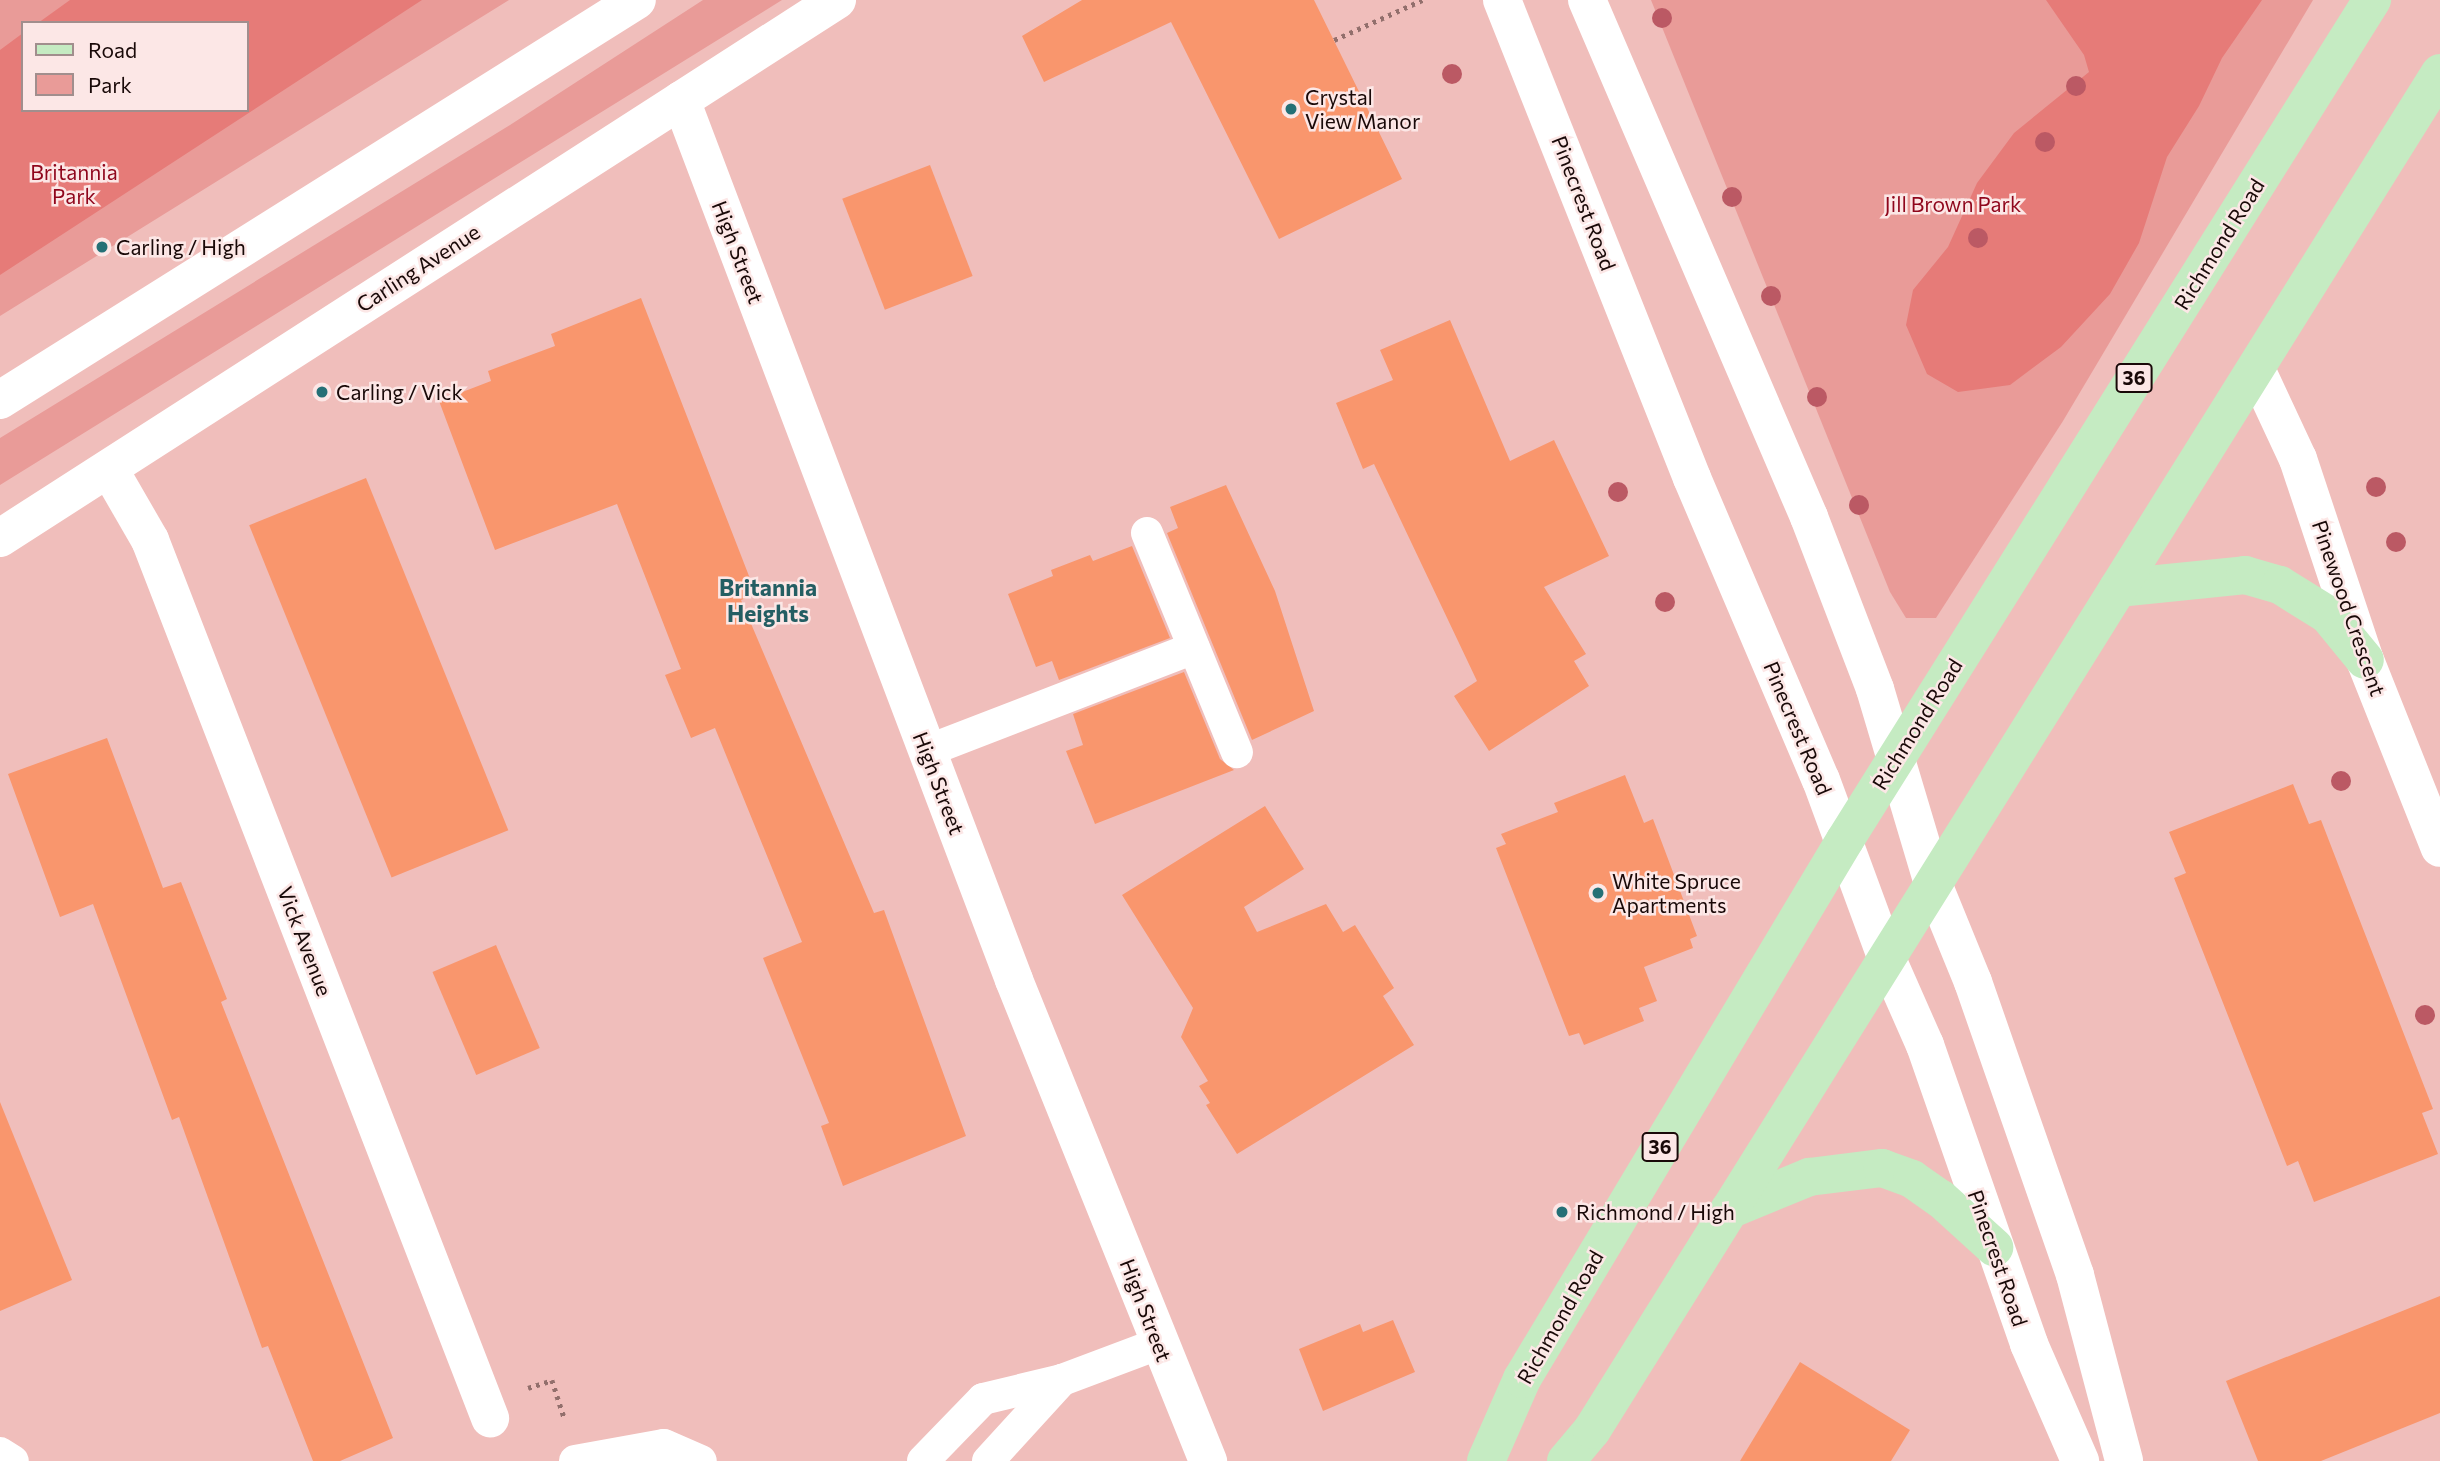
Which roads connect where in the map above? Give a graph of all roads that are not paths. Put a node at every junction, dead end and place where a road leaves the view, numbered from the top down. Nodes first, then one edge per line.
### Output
1 (637, 0) edge
2 (837, 0) edge
3 (1502, 0) edge
4 (1587, 0) edge
5 (2372, 0) edge
6 (2440, 74) edge
7 (681, 100) junction
8 (2256, 369) junction
9 (0, 400) edge
10 (109, 469) junction
11 (1147, 533) dead end
12 (0, 538) edge
13 (2118, 588) junction
14 (1194, 648) junction
15 (2365, 660) junction
16 (927, 751) junction
17 (1237, 752) dead end
18 (1897, 756) junction
19 (1845, 840) junction
20 (2440, 848) edge
21 (1933, 884) junction
22 (1887, 958) junction
23 (1729, 1210) junction
24 (1994, 1247) junction
25 (1158, 1344) junction
26 (1062, 1380) junction
27 (490, 1418) dead end
28 (0, 1453) edge
29 (13, 1461) edge
30 (575, 1461) edge
31 (701, 1461) edge
32 (923, 1461) edge
33 (988, 1461) edge
34 (1208, 1461) edge
35 (1486, 1461) edge
36 (1566, 1461) edge
37 (2080, 1461) edge
38 (2124, 1461) edge

1 - 9 main road
2 - 7 main road, Carling Avenue
3 - 19 main road, Pinecrest Road
4 - 18 main road
5 - 18 main road, Richmond Road / 36
6 - 8 main road
7 - 10 main road, Carling Avenue
7 - 16 main road, High Street
8 - 13 main road
8 - 15 main road, Pinewood Crescent
10 - 12 main road, Carling Avenue
10 - 27 main road, Vick Avenue
11 - 14 lane
13 - 15 main road
13 - 21 main road
14 - 16 lane
14 - 17 lane
15 - 20 main road, Pinewood Crescent
16 - 25 main road, High Street
18 - 19 main road, Richmond Road / 36
18 - 21 main road
19 - 22 main road, Pinecrest Road
19 - 35 main road, Richmond Road / 36
21 - 22 main road
21 - 38 main road
22 - 23 main road
22 - 24 main road, Pinecrest Road
23 - 24 main road
23 - 36 main road
24 - 37 main road, Pinecrest Road
25 - 26 lane
25 - 34 main road, High Street
26 - 32 lane
26 - 33 lane
28 - 29 lane
30 - 31 lane

